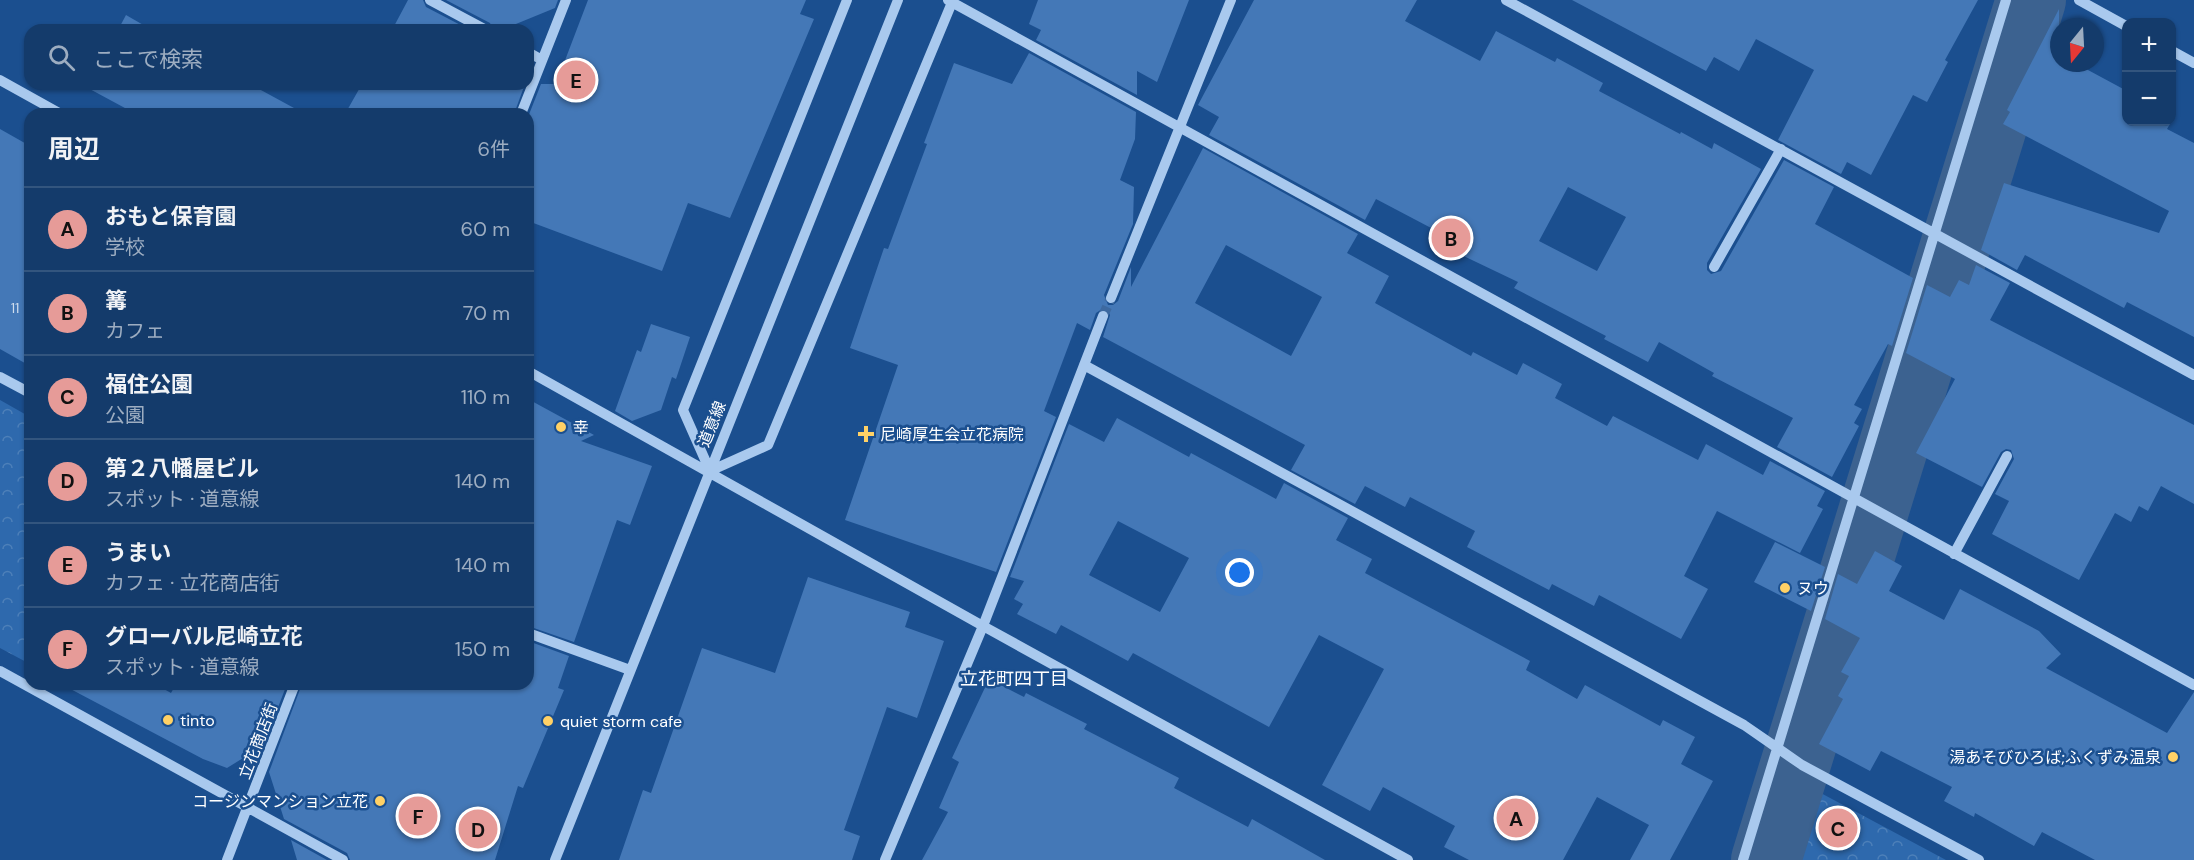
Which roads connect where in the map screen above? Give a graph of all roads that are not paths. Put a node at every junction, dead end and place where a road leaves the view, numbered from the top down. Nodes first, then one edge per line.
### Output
1 (430, 0) edge
2 (566, 0) edge
3 (847, 0) edge
4 (898, 0) edge
5 (1231, 0) edge
6 (1506, 0) edge
7 (2006, 0) edge
8 (2079, 0) edge
9 (951, 1) edge
10 (2122, 23) edge
11 (475, 24) edge
12 (2176, 53) edge
13 (534, 55) edge
14 (542, 60) junction
15 (2194, 63) edge
16 (0, 80) edge
17 (534, 81) edge
18 (530, 90) edge
19 (50, 108) edge
20 (523, 108) edge
21 (1179, 129) junction
22 (1781, 149) junction
23 (1936, 233) junction
24 (1714, 267) dead end
25 (1111, 298) tunnel mouth
26 (1103, 316) tunnel mouth
27 (1084, 365) junction
28 (534, 374) edge
29 (2194, 375) edge
30 (0, 377) edge
31 (24, 390) edge
32 (2007, 456) dead end
33 (710, 471) junction
34 (1855, 499) junction
35 (1954, 554) junction
36 (983, 626) junction
37 (534, 635) edge
38 (630, 670) junction
39 (0, 671) edge
40 (24, 684) edge
41 (2194, 685) edge
42 (34, 690) edge
43 (293, 690) edge
44 (1777, 747) junction
45 (249, 809) junction
46 (227, 860) edge
47 (343, 860) edge
48 (555, 860) edge
49 (885, 860) edge
50 (1408, 860) edge
51 (1743, 860) edge
52 (1979, 860) edge

1 - 11 street
2 - 14 street
3 - 33 street
4 - 33 street, 道意線
5 - 21 street
6 - 22 street
7 - 23 street
8 - 10 street
9 - 21 street
9 - 33 street
12 - 15 street
13 - 14 street
14 - 17 street
16 - 19 street
18 - 20 street
21 - 25 street
21 - 34 street
22 - 23 street
22 - 24 street
23 - 29 street
23 - 34 street
26 - 27 street
27 - 36 street
27 - 44 street
28 - 33 street
30 - 31 street
32 - 35 street
33 - 36 street
33 - 38 street, 道意線
34 - 35 street
34 - 44 street
35 - 41 street
36 - 49 street
36 - 50 street
37 - 38 street
38 - 48 street, 道意線
39 - 40 street
42 - 45 street
43 - 45 street, 立花商店街
44 - 51 street
44 - 52 street
45 - 46 street, 立花商店街
45 - 47 street

